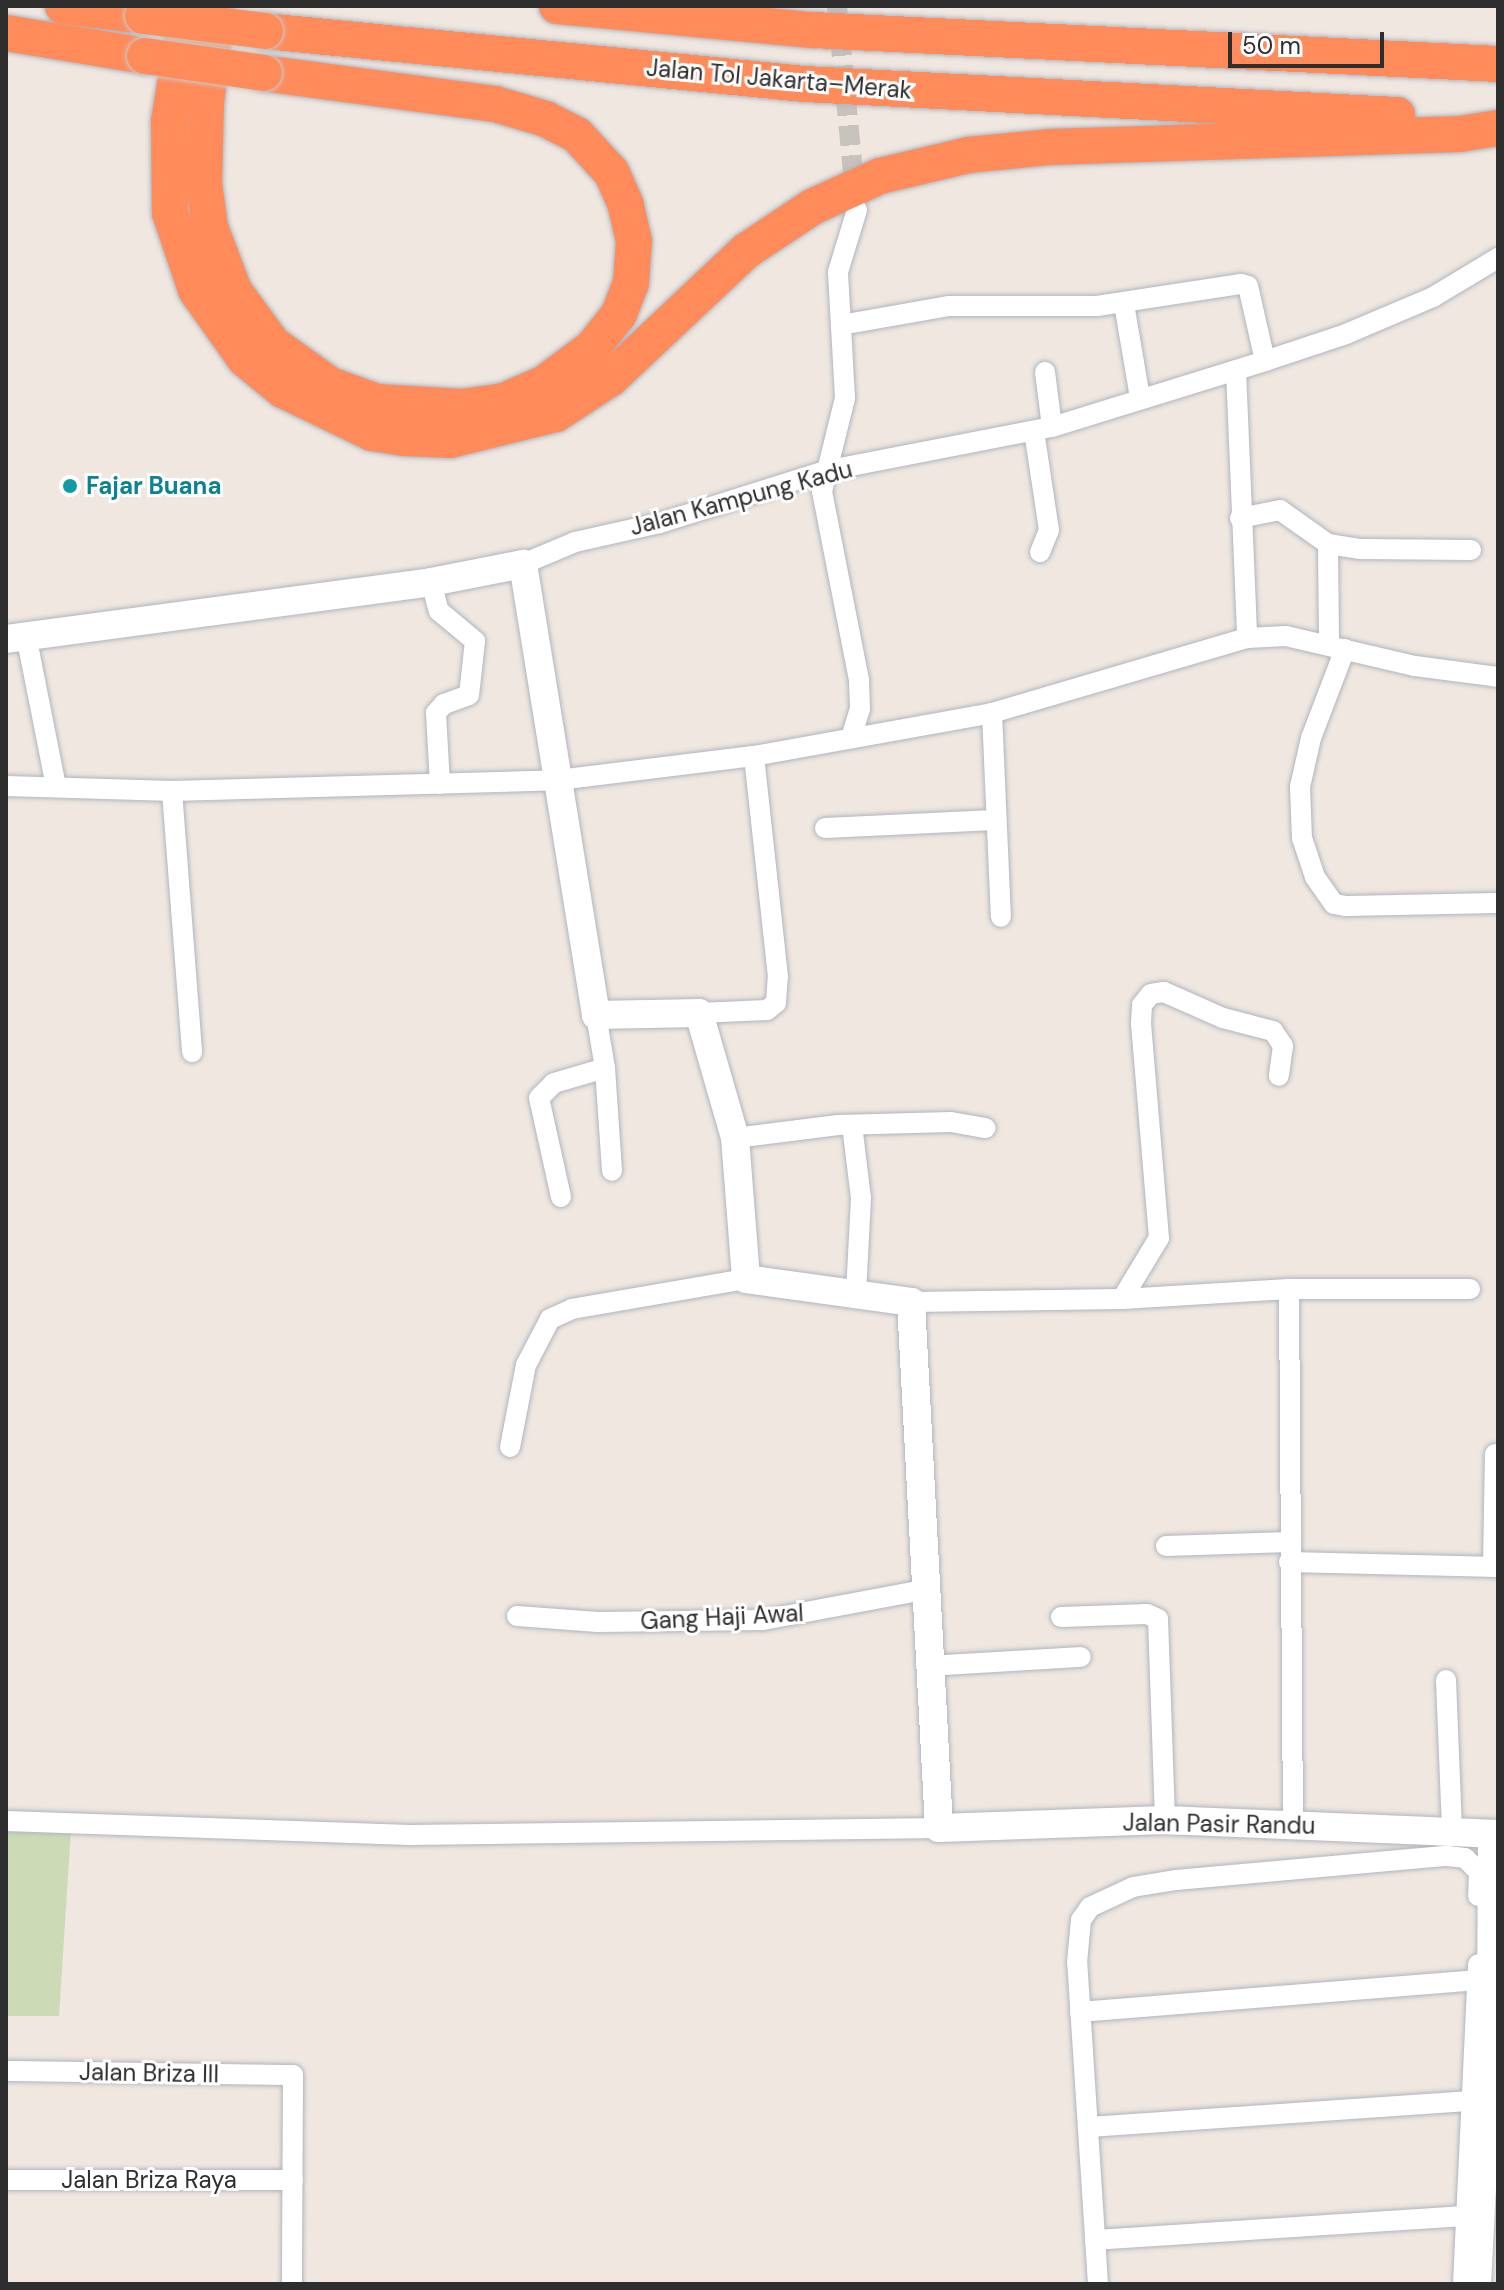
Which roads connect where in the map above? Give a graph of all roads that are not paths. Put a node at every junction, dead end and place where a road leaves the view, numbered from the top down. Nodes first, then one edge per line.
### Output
1 (63, 6) edge
2 (188, 6) edge
3 (217, 6) edge
4 (557, 6) edge
5 (717, 6) edge
6 (813, 30) junction
7 (6, 33) edge
8 (1498, 64) edge
9 (1498, 120) edge
10 (1498, 128) edge
11 (857, 210) tunnel mouth
12 (1498, 258) edge
13 (1124, 304) junction
14 (841, 325) junction
15 (1265, 361) junction
16 (1236, 370) junction
17 (1045, 372) dead end
18 (1140, 398) junction
19 (1043, 429) junction
20 (825, 471) junction
21 (1240, 518) junction
22 (1328, 544) junction
23 (1471, 550) dead end
24 (1040, 552) dead end
25 (523, 564) junction
26 (431, 582) junction
27 (16, 637) edge
28 (1247, 638) junction
29 (1337, 647) junction
30 (1498, 677) edge
31 (992, 713) junction
32 (851, 738) junction
33 (754, 756) junction
34 (558, 780) junction
35 (440, 784) junction
36 (6, 786) edge
37 (56, 786) junction
38 (172, 791) junction
39 (995, 820) junction
40 (825, 828) dead end
41 (1498, 903) edge
42 (1001, 917) dead end
43 (699, 1013) junction
44 (596, 1015) junction
45 (192, 1052) dead end
46 (605, 1068) junction
47 (1279, 1076) dead end
48 (852, 1125) junction
49 (985, 1128) dead end
50 (735, 1138) junction
51 (612, 1171) dead end
52 (561, 1197) dead end
53 (746, 1279) junction
54 (1289, 1289) junction
55 (1470, 1289) dead end
56 (856, 1294) junction
57 (1122, 1299) junction
58 (911, 1302) junction
59 (510, 1447) dead end
60 (1495, 1454) dead end
61 (1166, 1546) dead end
62 (1289, 1552) junction
63 (1496, 1567) edge
64 (924, 1590) junction
65 (517, 1616) dead end
66 (1061, 1617) dead end
67 (1081, 1657) dead end
68 (929, 1666) junction
69 (1446, 1680) dead end
70 (1165, 1820) junction
71 (6, 1821) edge
72 (1293, 1825) junction
73 (939, 1828) junction
74 (1452, 1832) junction
75 (1495, 1834) edge
76 (1478, 1980) junction
77 (1080, 2012) junction
78 (1494, 2019) edge
79 (6, 2071) edge
80 (1472, 2101) junction
81 (1088, 2127) junction
82 (1488, 2174) edge
83 (6, 2180) edge
84 (293, 2180) junction
85 (1466, 2216) junction
86 (1095, 2240) junction
87 (292, 2284) edge
88 (1098, 2284) edge
89 (1463, 2284) edge
90 (1477, 2284) edge

1 - 9 highway, Jalan Tol Jakarta–Merak, bridge
2 - 10 highway
3 - 7 highway, bridge
4 - 6 highway
5 - 6 highway
6 - 8 highway
11 - 14 street
12 - 15 street, Jalan Kampung Kadu
13 - 14 street
13 - 15 street
13 - 18 street
14 - 20 street
15 - 16 street, Jalan Kampung Kadu
16 - 18 street, Jalan Kampung Kadu
16 - 21 street
17 - 19 street
18 - 19 street, Jalan Kampung Kadu
19 - 20 street, Jalan Kampung Kadu
19 - 24 street
20 - 25 street, Jalan Kampung Kadu
20 - 32 street
21 - 22 street
21 - 28 street
22 - 23 street
22 - 29 street
25 - 26 street, Jalan Kampung Kadu
25 - 34 street
26 - 27 street, Jalan Kampung Kadu
26 - 35 street
27 - 37 street
28 - 29 street
28 - 31 street
29 - 30 street
29 - 41 street
31 - 32 street
31 - 39 street
32 - 33 street
33 - 34 street
33 - 43 street
34 - 35 street
34 - 44 street
35 - 38 street
36 - 37 street
37 - 38 street
38 - 45 street
39 - 40 street
39 - 42 street
43 - 44 street
43 - 50 street
44 - 46 street
46 - 51 street
46 - 52 street
47 - 57 street
48 - 49 street
48 - 50 street
48 - 56 street
50 - 53 street
53 - 56 street
53 - 59 street
54 - 55 street
54 - 57 street
54 - 62 street
56 - 58 street
57 - 58 street
58 - 64 street
60 - 63 street
61 - 62 street
62 - 63 street
62 - 72 street
64 - 65 street, Gang Haji Awal
64 - 68 street
66 - 70 street
67 - 68 street
68 - 73 street
69 - 74 street
70 - 72 street, Jalan Pasir Randu
70 - 73 street, Jalan Pasir Randu
71 - 73 street
72 - 74 street, Jalan Pasir Randu
74 - 75 street, Jalan Pasir Randu
75 - 78 street
76 - 77 street
76 - 77 street
76 - 80 street
77 - 81 street
78 - 82 street
79 - 84 street, Jalan Briza III
80 - 81 street
80 - 85 street
81 - 86 street
82 - 90 street
83 - 84 street, Jalan Briza Raya
84 - 87 street
85 - 86 street
85 - 89 street
86 - 88 street

